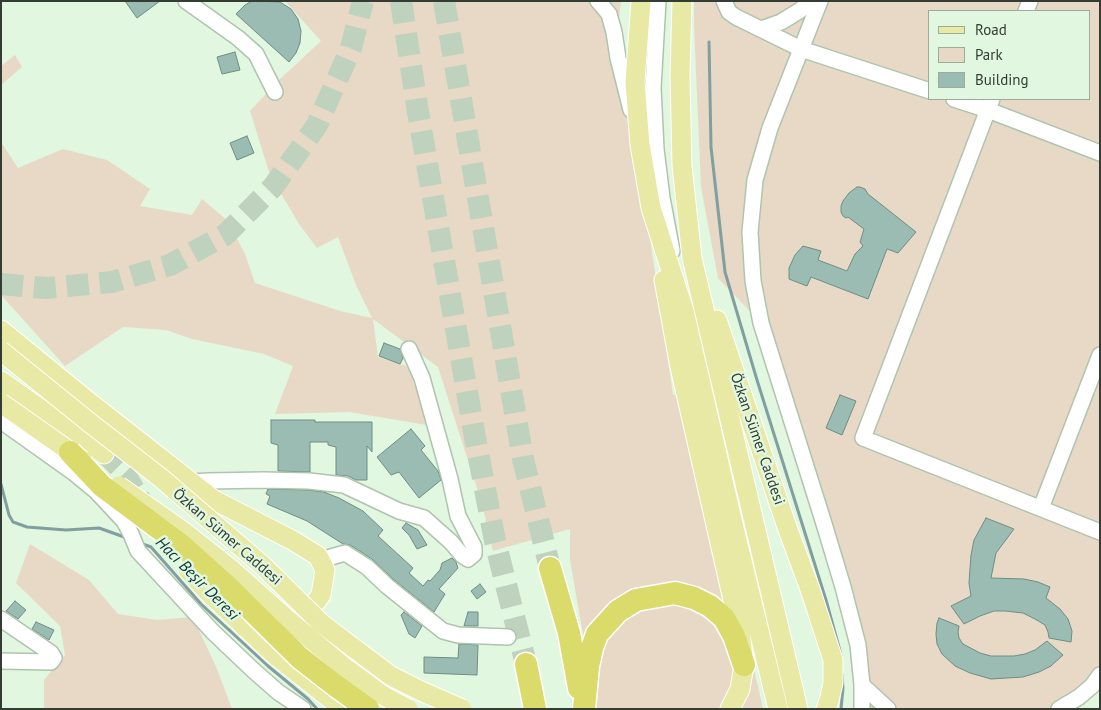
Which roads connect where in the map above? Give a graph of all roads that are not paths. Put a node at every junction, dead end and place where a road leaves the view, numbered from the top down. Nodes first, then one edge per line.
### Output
1 (186, 1) edge
2 (598, 1) edge
3 (641, 1) edge
4 (658, 1) edge
5 (682, 1) edge
6 (724, 1) edge
7 (812, 1) edge
8 (820, 1) edge
9 (761, 29) junction
10 (801, 49) junction
11 (928, 90) edge
12 (274, 92) dead end
13 (961, 100) edge
14 (990, 104) edge
15 (640, 145) junction
16 (1100, 153) edge
17 (682, 166) junction
18 (652, 208) junction
19 (684, 310) junction
20 (1, 330) edge
21 (409, 349) dead end
22 (1, 351) edge
23 (1100, 355) edge
24 (1, 381) edge
25 (1, 403) edge
26 (1, 421) edge
27 (70, 452) junction
28 (104, 454) tunnel mouth
29 (191, 482) junction
30 (1041, 508) junction
31 (1100, 532) edge
32 (321, 560) junction
33 (550, 568) tunnel mouth
34 (188, 570) dead end
35 (1, 619) edge
36 (508, 637) dead end
37 (275, 655) junction
38 (1, 661) edge
39 (526, 664) tunnel mouth
40 (744, 665) junction
41 (1100, 675) edge
42 (862, 685) junction
43 (337, 707) edge
44 (303, 709) edge
45 (368, 709) edge
46 (408, 709) edge
47 (462, 709) edge
48 (535, 709) edge
49 (583, 709) edge
50 (730, 709) edge
51 (778, 709) edge
52 (798, 709) edge
53 (826, 709) edge
54 (862, 709) edge
55 (888, 709) edge
56 (1060, 709) edge

1 - 12 street
2 - 15 street
3 - 15 main road
4 - 19 street
5 - 17 main road, Özkan Sümer Caddesi
6 - 9 street
7 - 9 street
8 - 10 street
9 - 10 street
10 - 11 street
10 - 42 street
13 - 14 street
14 - 16 street
14 - 30 street
15 - 18 main road
17 - 52 main road, Özkan Sümer Caddesi
17 - 53 main road, Özkan Sümer Caddesi
18 - 19 main road
18 - 40 main road
19 - 51 main road
20 - 29 main road
21 - 29 street
22 - 47 main road, Özkan Sümer Caddesi, bridge
23 - 30 street
24 - 28 main road
25 - 27 main road, Özkan Sümer Caddesi, bridge
26 - 44 street
27 - 45 highway, bridge
27 - 46 main road, Özkan Sümer Caddesi, bridge
29 - 32 main road
30 - 31 street
32 - 36 street
32 - 37 main road
33 - 49 highway
34 - 37 main road
35 - 38 street
37 - 43 main road
39 - 48 highway
40 - 49 highway
40 - 50 main road
41 - 56 street
42 - 54 street
42 - 55 street

